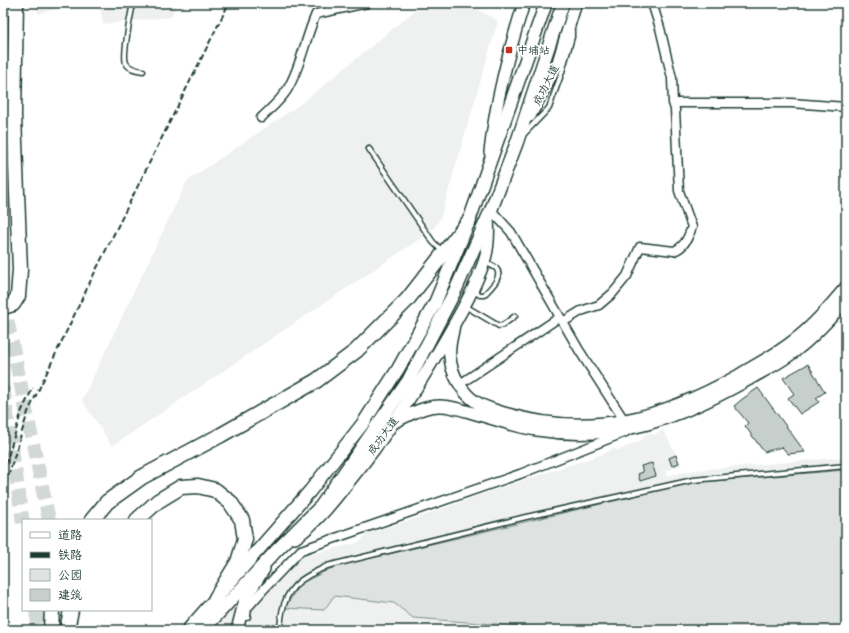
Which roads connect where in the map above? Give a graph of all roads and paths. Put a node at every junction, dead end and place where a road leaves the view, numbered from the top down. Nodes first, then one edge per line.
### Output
1 (16, 3) edge
2 (133, 3) edge
3 (367, 3) edge
4 (524, 3) edge
5 (546, 3) edge
6 (563, 3) edge
7 (652, 3) edge
8 (575, 8) edge
9 (143, 71) dead end
10 (673, 103) junction
11 (846, 107) edge
12 (261, 118) dead end
13 (517, 142) junction
14 (369, 149) dead end
15 (489, 166) junction
16 (489, 214) junction
17 (469, 222) junction
18 (444, 252) junction
19 (484, 262) junction
20 (846, 287) edge
21 (472, 290) junction
22 (846, 301) edge
23 (464, 305) junction
24 (3, 307) edge
25 (515, 316) dead end
26 (561, 320) junction
27 (454, 324) junction
28 (460, 384) junction
29 (624, 420) junction
30 (393, 423) junction
31 (640, 427) junction
32 (846, 466) edge
33 (93, 519) edge
34 (138, 519) edge
35 (276, 551) junction
36 (216, 598) junction
37 (52, 611) edge
38 (71, 611) edge
39 (51, 630) edge
40 (67, 630) edge
41 (188, 630) edge
42 (203, 630) edge
43 (237, 630) edge
44 (242, 630) edge
45 (280, 630) edge

1 - 24 highway
2 - 9 lane
3 - 12 street
4 - 15 main road
5 - 15 main road
6 - 13 main road
7 - 10 street
8 - 13 main road, 成功大道
10 - 11 street
10 - 26 street
13 - 16 main road
14 - 18 lane
15 - 17 main road
16 - 19 main road, 成功大道
16 - 26 street
16 - 35 main road
17 - 18 highway
17 - 36 main road
18 - 33 highway
19 - 21 main road, 成功大道
19 - 21 lane
20 - 29 main road
21 - 23 main road, 成功大道
22 - 31 main road
23 - 25 lane
23 - 27 main road, 成功大道
26 - 28 street
26 - 29 street
27 - 28 main road
27 - 30 main road, 成功大道
28 - 29 main road
30 - 31 main road
30 - 35 main road, 成功大道
31 - 44 street
32 - 45 lane
34 - 36 highway
35 - 42 main road
35 - 43 main road, 成功大道
36 - 41 main road
37 - 39 highway
38 - 40 highway

